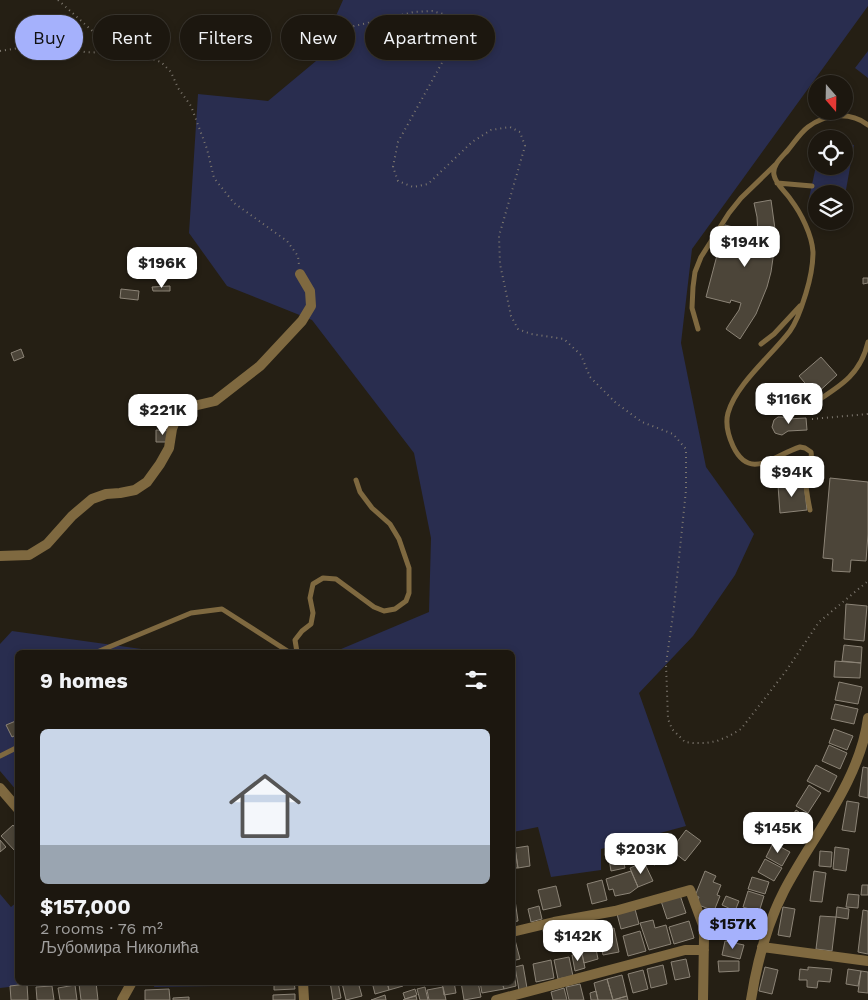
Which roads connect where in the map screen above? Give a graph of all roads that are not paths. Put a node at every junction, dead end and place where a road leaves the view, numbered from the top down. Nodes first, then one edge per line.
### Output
1 (868, 125) edge
2 (776, 165) junction
3 (777, 183) junction
4 (808, 186) edge
5 (300, 274) road end
6 (802, 304) junction
7 (698, 329) dead end
8 (868, 342) edge
9 (761, 344) dead end
10 (817, 401) dead end
11 (356, 480) dead end
12 (810, 510) dead end
13 (0, 556) edge
14 (102, 650) edge
15 (285, 650) edge
16 (298, 650) edge
17 (868, 718) edge
18 (15, 748) edge
19 (0, 756) edge
20 (0, 788) edge
21 (15, 806) edge
22 (515, 931) edge
23 (762, 947) junction
24 (704, 950) junction
25 (868, 962) edge
26 (130, 985) edge
27 (306, 985) edge
28 (122, 1000) edge
29 (304, 1000) edge
30 (496, 1000) edge
31 (703, 1000) edge
32 (751, 1000) edge

1 - 2 lane
2 - 3 lane
2 - 7 lane
3 - 4 lane
3 - 6 lane
5 - 13 street
6 - 9 lane
6 - 12 lane
8 - 10 lane
11 - 16 lane
14 - 15 lane
17 - 23 street
18 - 19 lane
20 - 21 street
22 - 24 street
23 - 25 street
23 - 32 street
24 - 30 street
24 - 31 street
26 - 28 street
27 - 29 street

